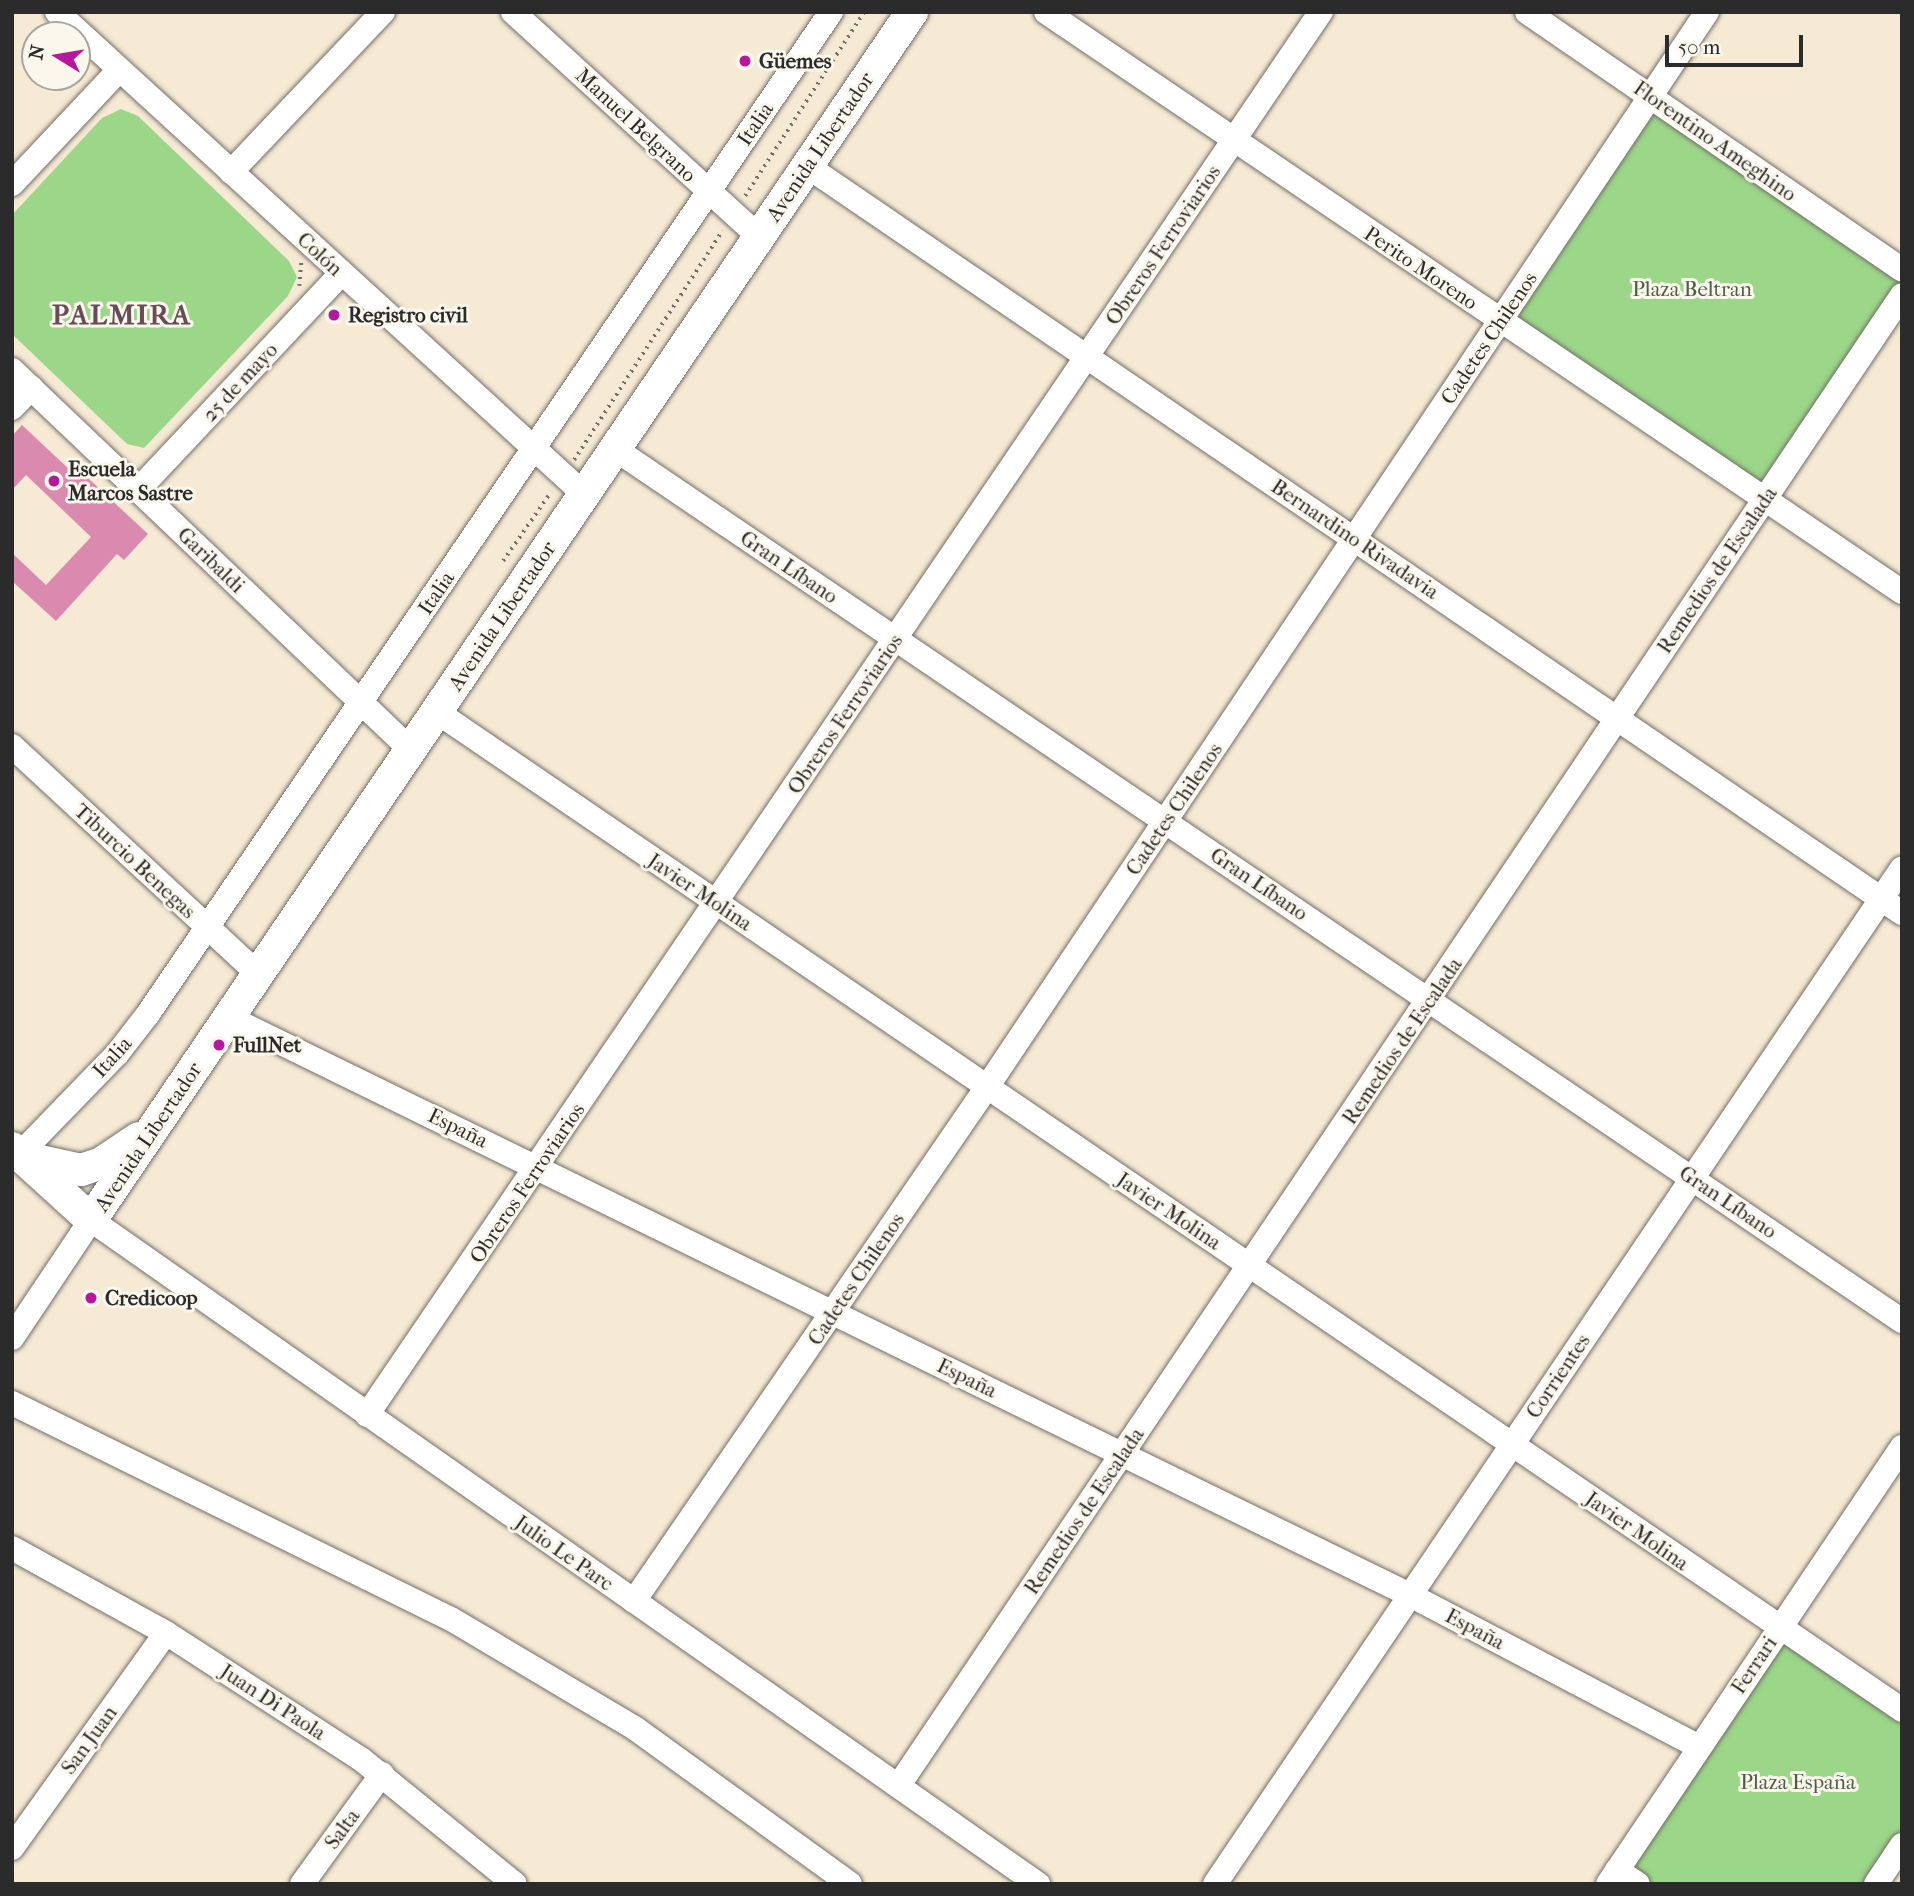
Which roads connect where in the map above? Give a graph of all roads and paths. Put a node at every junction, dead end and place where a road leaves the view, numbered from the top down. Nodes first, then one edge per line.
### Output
1 (57, 12) edge
2 (383, 12) edge
3 (513, 12) edge
4 (831, 12) edge
5 (864, 12) edge
6 (912, 12) edge
7 (1046, 12) edge
8 (1321, 12) edge
9 (1527, 12) edge
10 (1707, 12) edge
11 (119, 70) junction
12 (1650, 96) junction
13 (1234, 140) junction
14 (807, 166) junction
15 (231, 172) junction
16 (14, 179) edge
17 (708, 192) junction
18 (733, 215) junction
19 (759, 237) junction
20 (298, 257) dead end
21 (1902, 270) edge
22 (342, 273) junction
23 (299, 289) dead end
24 (1902, 295) edge
25 (1500, 322) junction
26 (1087, 358) junction
27 (12, 370) edge
28 (31, 388) junction
29 (12, 408) edge
30 (534, 449) junction
31 (615, 449) junction
32 (574, 485) junction
33 (138, 490) junction
34 (1765, 498) junction
35 (1355, 539) junction
36 (503, 561) dead end
37 (1902, 592) edge
38 (896, 638) junction
39 (360, 704) junction
40 (437, 712) junction
41 (1617, 718) junction
42 (12, 746) edge
43 (411, 750) junction
44 (1165, 821) junction
45 (1902, 868) edge
46 (1881, 899) junction
47 (717, 904) junction
48 (1902, 913) edge
49 (208, 929) junction
50 (258, 974) junction
51 (1431, 999) junction
52 (230, 1018) junction
53 (986, 1087) junction
54 (155, 1126) junction
55 (16, 1152) edge
56 (538, 1168) junction
57 (1692, 1178) junction
58 (92, 1220) junction
59 (1250, 1265) junction
60 (833, 1313) junction
61 (1902, 1321) edge
62 (12, 1338) edge
63 (12, 1403) edge
64 (367, 1415) junction
65 (1512, 1444) junction
66 (1902, 1447) edge
67 (1122, 1455) junction
68 (12, 1548) edge
69 (1410, 1595) junction
70 (634, 1601) junction
71 (1779, 1628) junction
72 (166, 1633) junction
73 (1902, 1710) edge
74 (1699, 1747) junction
75 (382, 1774) junction
76 (899, 1785) junction
77 (1902, 1846) edge
78 (12, 1848) edge
79 (1612, 1877) edge
80 (302, 1884) edge
81 (515, 1884) edge
82 (850, 1884) edge
83 (1038, 1884) edge
84 (1215, 1884) edge
85 (1638, 1884) edge
86 (1876, 1884) edge

1 - 11 street, Colón
2 - 15 street
3 - 17 street, Manuel Belgrano
4 - 17 street, Italia
5 - 18 path
6 - 14 main road, Avenida Libertador
7 - 13 street, Perito Moreno
8 - 13 street, Obreros Ferroviarios
9 - 12 street, Florentino Ameghino
10 - 12 street, Cadetes Chilenos
11 - 15 street, Colón
11 - 16 street
12 - 21 street, Florentino Ameghino
12 - 25 street, Cadetes Chilenos
13 - 25 street, Perito Moreno
13 - 26 street, Obreros Ferroviarios
14 - 19 main road, Avenida Libertador
14 - 26 street, Bernardino Rivadavia
15 - 22 street, Colón
17 - 18 street, Manuel Belgrano
17 - 30 street, Italia
18 - 19 street, Manuel Belgrano
18 - 32 path
19 - 31 main road, Avenida Libertador
20 - 23 path
22 - 30 street, Colón
22 - 33 street, 25 de mayo
24 - 34 street, Remedios de Escalada
25 - 34 street, Perito Moreno
25 - 35 street, Cadetes Chilenos
26 - 35 street, Bernardino Rivadavia
26 - 38 street, Obreros Ferroviarios
27 - 28 street, Garibaldi
28 - 29 street
28 - 33 street, Garibaldi
30 - 32 street, Colón
30 - 39 street, Italia
31 - 32 main road, Avenida Libertador
31 - 38 street, Gran Líbano
32 - 36 path
32 - 40 main road, Avenida Libertador
33 - 39 street, Garibaldi
34 - 37 street, Perito Moreno
34 - 41 street, Remedios de Escalada
35 - 41 street, Bernardino Rivadavia
35 - 44 street, Cadetes Chilenos
38 - 44 street, Gran Líbano
38 - 47 street, Obreros Ferroviarios
39 - 43 street, Garibaldi
39 - 49 street, Italia
40 - 43 main road, Avenida Libertador
40 - 47 street, Javier Molina
41 - 46 street, Bernardino Rivadavia
41 - 51 street, Remedios de Escalada
42 - 49 street, Tiburcio Benegas
43 - 50 main road, Avenida Libertador
44 - 51 street, Gran Líbano
44 - 53 street, Cadetes Chilenos
45 - 46 street, Corrientes
46 - 48 street, Bernardino Rivadavia
46 - 57 street, Corrientes
47 - 53 street, Javier Molina
47 - 56 street, Obreros Ferroviarios
49 - 50 street, Tiburcio Benegas
49 - 55 street, Italia
50 - 52 main road, Avenida Libertador
51 - 57 street, Gran Líbano
51 - 59 street, Remedios de Escalada
52 - 54 main road, Avenida Libertador
52 - 56 street, España
53 - 59 street, Javier Molina
53 - 60 street, Cadetes Chilenos
54 - 55 main road
54 - 58 main road, Avenida Libertador
55 - 58 main road
56 - 60 street, España
56 - 64 street, Obreros Ferroviarios
57 - 61 street, Gran Líbano
57 - 65 street, Corrientes
58 - 62 street
58 - 64 street, Julio Le Parc
59 - 65 street, Javier Molina
59 - 67 street, Remedios de Escalada
60 - 67 street, España
60 - 70 street, Cadetes Chilenos
63 - 82 street
64 - 70 street, Julio Le Parc
65 - 69 street, Corrientes
65 - 71 street, Javier Molina
66 - 71 street, Ferrari
67 - 69 street, España
67 - 76 street, Remedios de Escalada
68 - 72 street, Juan Di Paola
69 - 74 street, España
69 - 84 street, Corrientes
70 - 76 street, Julio Le Parc
71 - 73 street, Javier Molina
71 - 74 street, Ferrari
72 - 75 street, Juan Di Paola
72 - 78 street, San Juan
74 - 79 street, Ferrari
75 - 80 street, Salta
75 - 81 street, Juan Di Paola
76 - 83 street, Julio Le Parc
77 - 86 street
79 - 85 street

